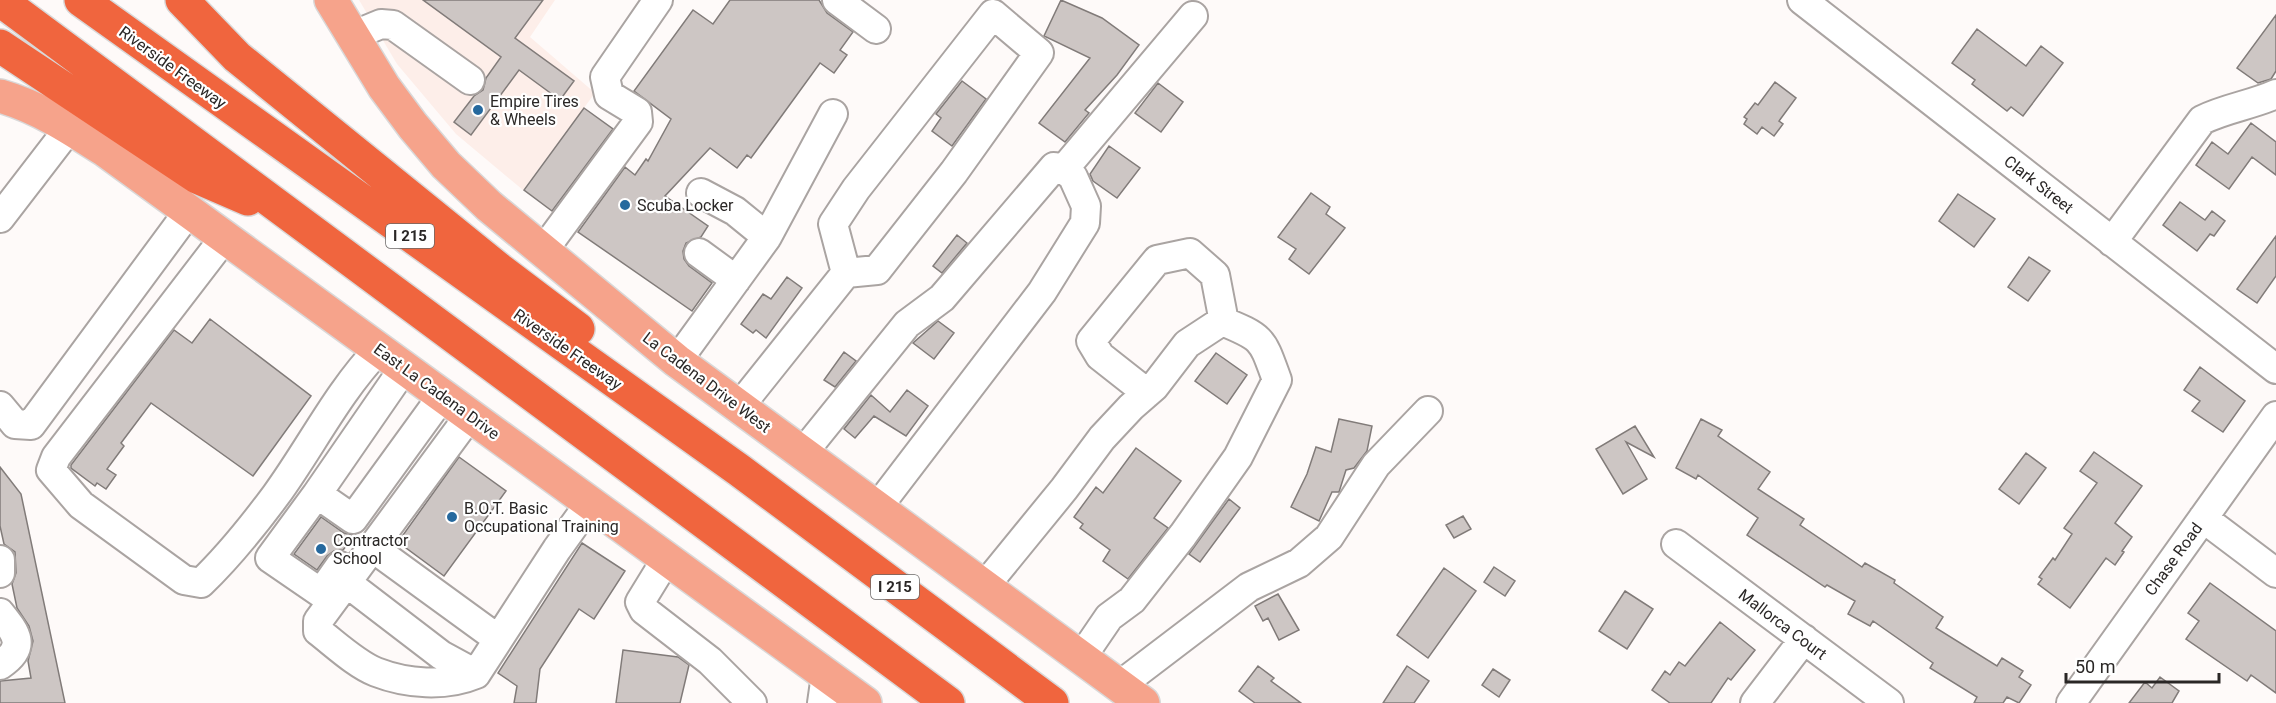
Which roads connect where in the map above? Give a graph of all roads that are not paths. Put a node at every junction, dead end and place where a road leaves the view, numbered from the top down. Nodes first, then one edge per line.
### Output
1 (0, 0) edge
2 (81, 0) edge
3 (182, 0) edge
4 (331, 0) edge
5 (658, 0) edge
6 (837, 0) edge
7 (1802, 0) edge
8 (1193, 16) dead end
9 (370, 20) edge
10 (876, 29) dead end
11 (0, 46) edge
12 (470, 80) dead end
13 (2276, 94) edge
14 (0, 96) edge
15 (833, 114) dead end
16 (70, 127) junction
17 (1065, 169) junction
18 (701, 193) dead end
19 (189, 211) junction
20 (0, 218) edge
21 (302, 222) junction
22 (225, 237) junction
23 (767, 237) junction
24 (2112, 242) junction
25 (543, 251) junction
26 (699, 253) dead end
27 (846, 273) junction
28 (736, 280) junction
29 (1224, 322) junction
30 (392, 358) junction
31 (677, 361) junction
32 (2276, 369) edge
33 (1147, 393) junction
34 (443, 395) junction
35 (0, 406) edge
36 (739, 407) junction
37 (1428, 411) dead end
38 (470, 416) junction
39 (2276, 416) edge
40 (802, 454) junction
41 (739, 470) junction
42 (316, 494) junction
43 (590, 503) junction
44 (877, 508) junction
45 (2203, 518) junction
46 (353, 519) junction
47 (1676, 544) dead end
48 (373, 548) junction
49 (667, 558) junction
50 (0, 560) edge
51 (0, 573) edge
52 (2276, 573) edge
53 (347, 583) junction
54 (984, 586) junction
55 (0, 613) edge
56 (498, 639) junction
57 (1804, 639) junction
58 (1081, 658) junction
59 (0, 665) edge
60 (476, 674) junction
61 (824, 689) edge
62 (1131, 694) edge
63 (752, 703) edge
64 (865, 703) edge
65 (948, 703) edge
66 (1052, 703) edge
67 (1755, 703) edge
68 (1889, 703) edge
69 (2071, 703) edge

1 - 21 highway
2 - 41 highway, Riverside Freeway / I 215
3 - 41 highway
4 - 9 main road, La Cadena Drive West
5 - 25 street
6 - 10 street
7 - 24 street, Clark Street
8 - 17 street
9 - 12 street
9 - 25 main road, La Cadena Drive West
11 - 21 highway
13 - 24 street
14 - 16 main road, East La Cadena Drive
15 - 23 street
16 - 19 main road, East La Cadena Drive
16 - 20 street
17 - 40 street
17 - 44 street
18 - 23 street
19 - 22 main road, East La Cadena Drive
19 - 35 street
21 - 65 highway
22 - 30 main road, East La Cadena Drive
22 - 30 street
23 - 28 street
24 - 32 street, Clark Street
25 - 31 main road, La Cadena Drive West
26 - 28 street
27 - 27 street
27 - 36 street
28 - 31 street
29 - 33 street
29 - 33 street
29 - 58 street
30 - 34 main road, East La Cadena Drive
30 - 42 street
31 - 36 main road, La Cadena Drive West
33 - 54 street
34 - 38 main road, East La Cadena Drive
34 - 46 street
36 - 40 main road, La Cadena Drive West
37 - 62 street
38 - 43 main road, East La Cadena Drive
38 - 48 street
39 - 45 street, Chase Road
40 - 44 main road, La Cadena Drive West
41 - 66 highway, Riverside Freeway / I 215
42 - 46 street
42 - 46 street
43 - 49 main road, East La Cadena Drive
43 - 56 street
44 - 54 main road, La Cadena Drive West
45 - 52 street
45 - 69 street, Chase Road
47 - 57 street, Mallorca Court
48 - 53 street
48 - 56 street
49 - 61 main road, East La Cadena Drive
49 - 63 street
50 - 51 street
53 - 60 street
53 - 60 street
54 - 58 main road, La Cadena Drive West
55 - 59 street
56 - 60 street
57 - 67 street
57 - 68 street, Mallorca Court
58 - 62 main road, La Cadena Drive West
61 - 64 main road, East La Cadena Drive

